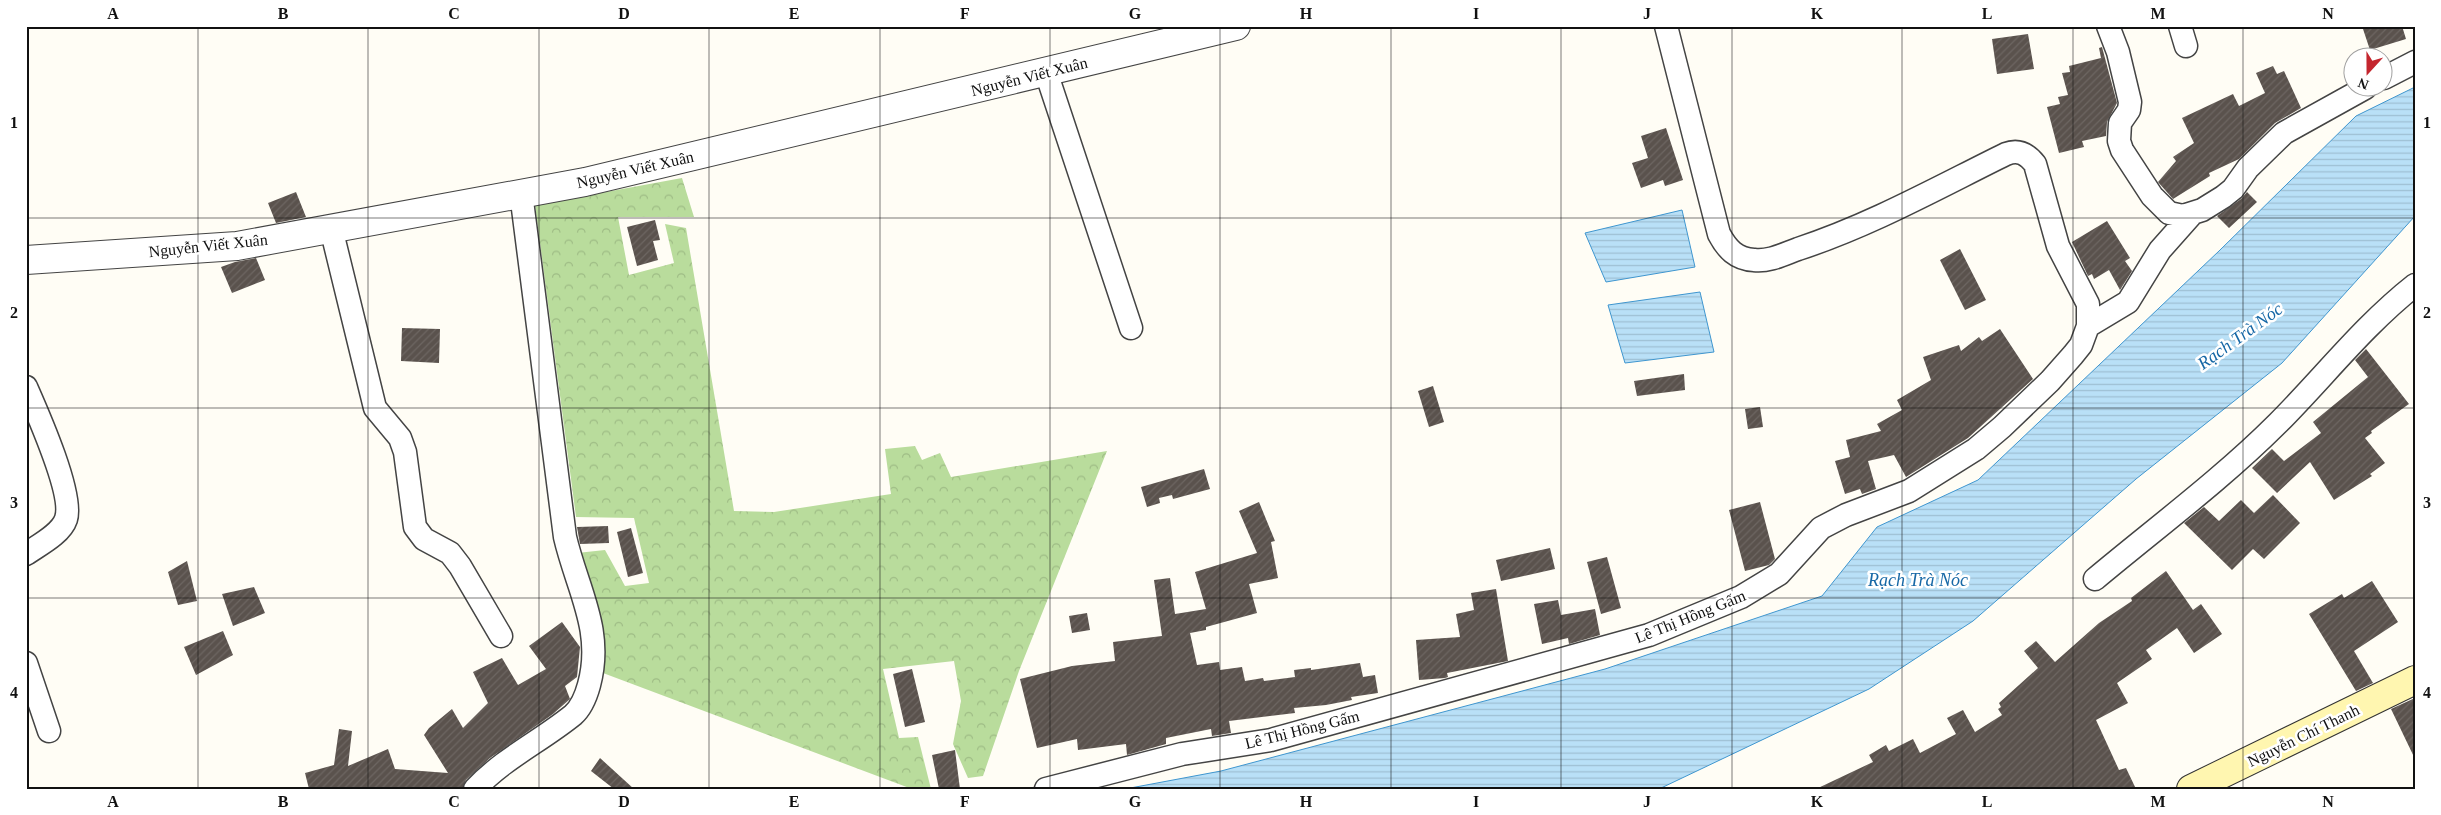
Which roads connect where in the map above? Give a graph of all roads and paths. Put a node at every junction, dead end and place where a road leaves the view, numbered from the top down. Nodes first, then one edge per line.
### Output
1 (1236, 26) edge
2 (1666, 26) edge
3 (2108, 26) edge
4 (2415, 62) edge
5 (1046, 72) junction
6 (2394, 73) edge
7 (2347, 98) edge
8 (521, 193) junction
9 (2192, 214) junction
10 (331, 228) junction
11 (26, 260) edge
12 (2415, 285) edge
13 (2088, 326) junction
14 (1131, 328) dead end
15 (26, 387) edge
16 (26, 554) edge
17 (2095, 579) dead end
18 (501, 636) dead end
19 (26, 662) edge
20 (2415, 680) edge
21 (49, 731) dead end
22 (476, 789) edge
23 (1046, 789) edge
24 (2191, 789) edge

1 - 5 street, Nguyễn Viết Xuân
2 - 13 street
3 - 9 street
4 - 6 street
5 - 8 street, Nguyễn Viết Xuân
5 - 14 street
7 - 9 street
8 - 10 street, Nguyễn Viết Xuân
8 - 22 street
9 - 13 street
10 - 11 street, Nguyễn Viết Xuân
10 - 18 street
12 - 17 street
13 - 23 street, Lê Thị Hồng Gấm
15 - 16 street
19 - 21 street
20 - 24 main road, Nguyễn Chí Thanh

